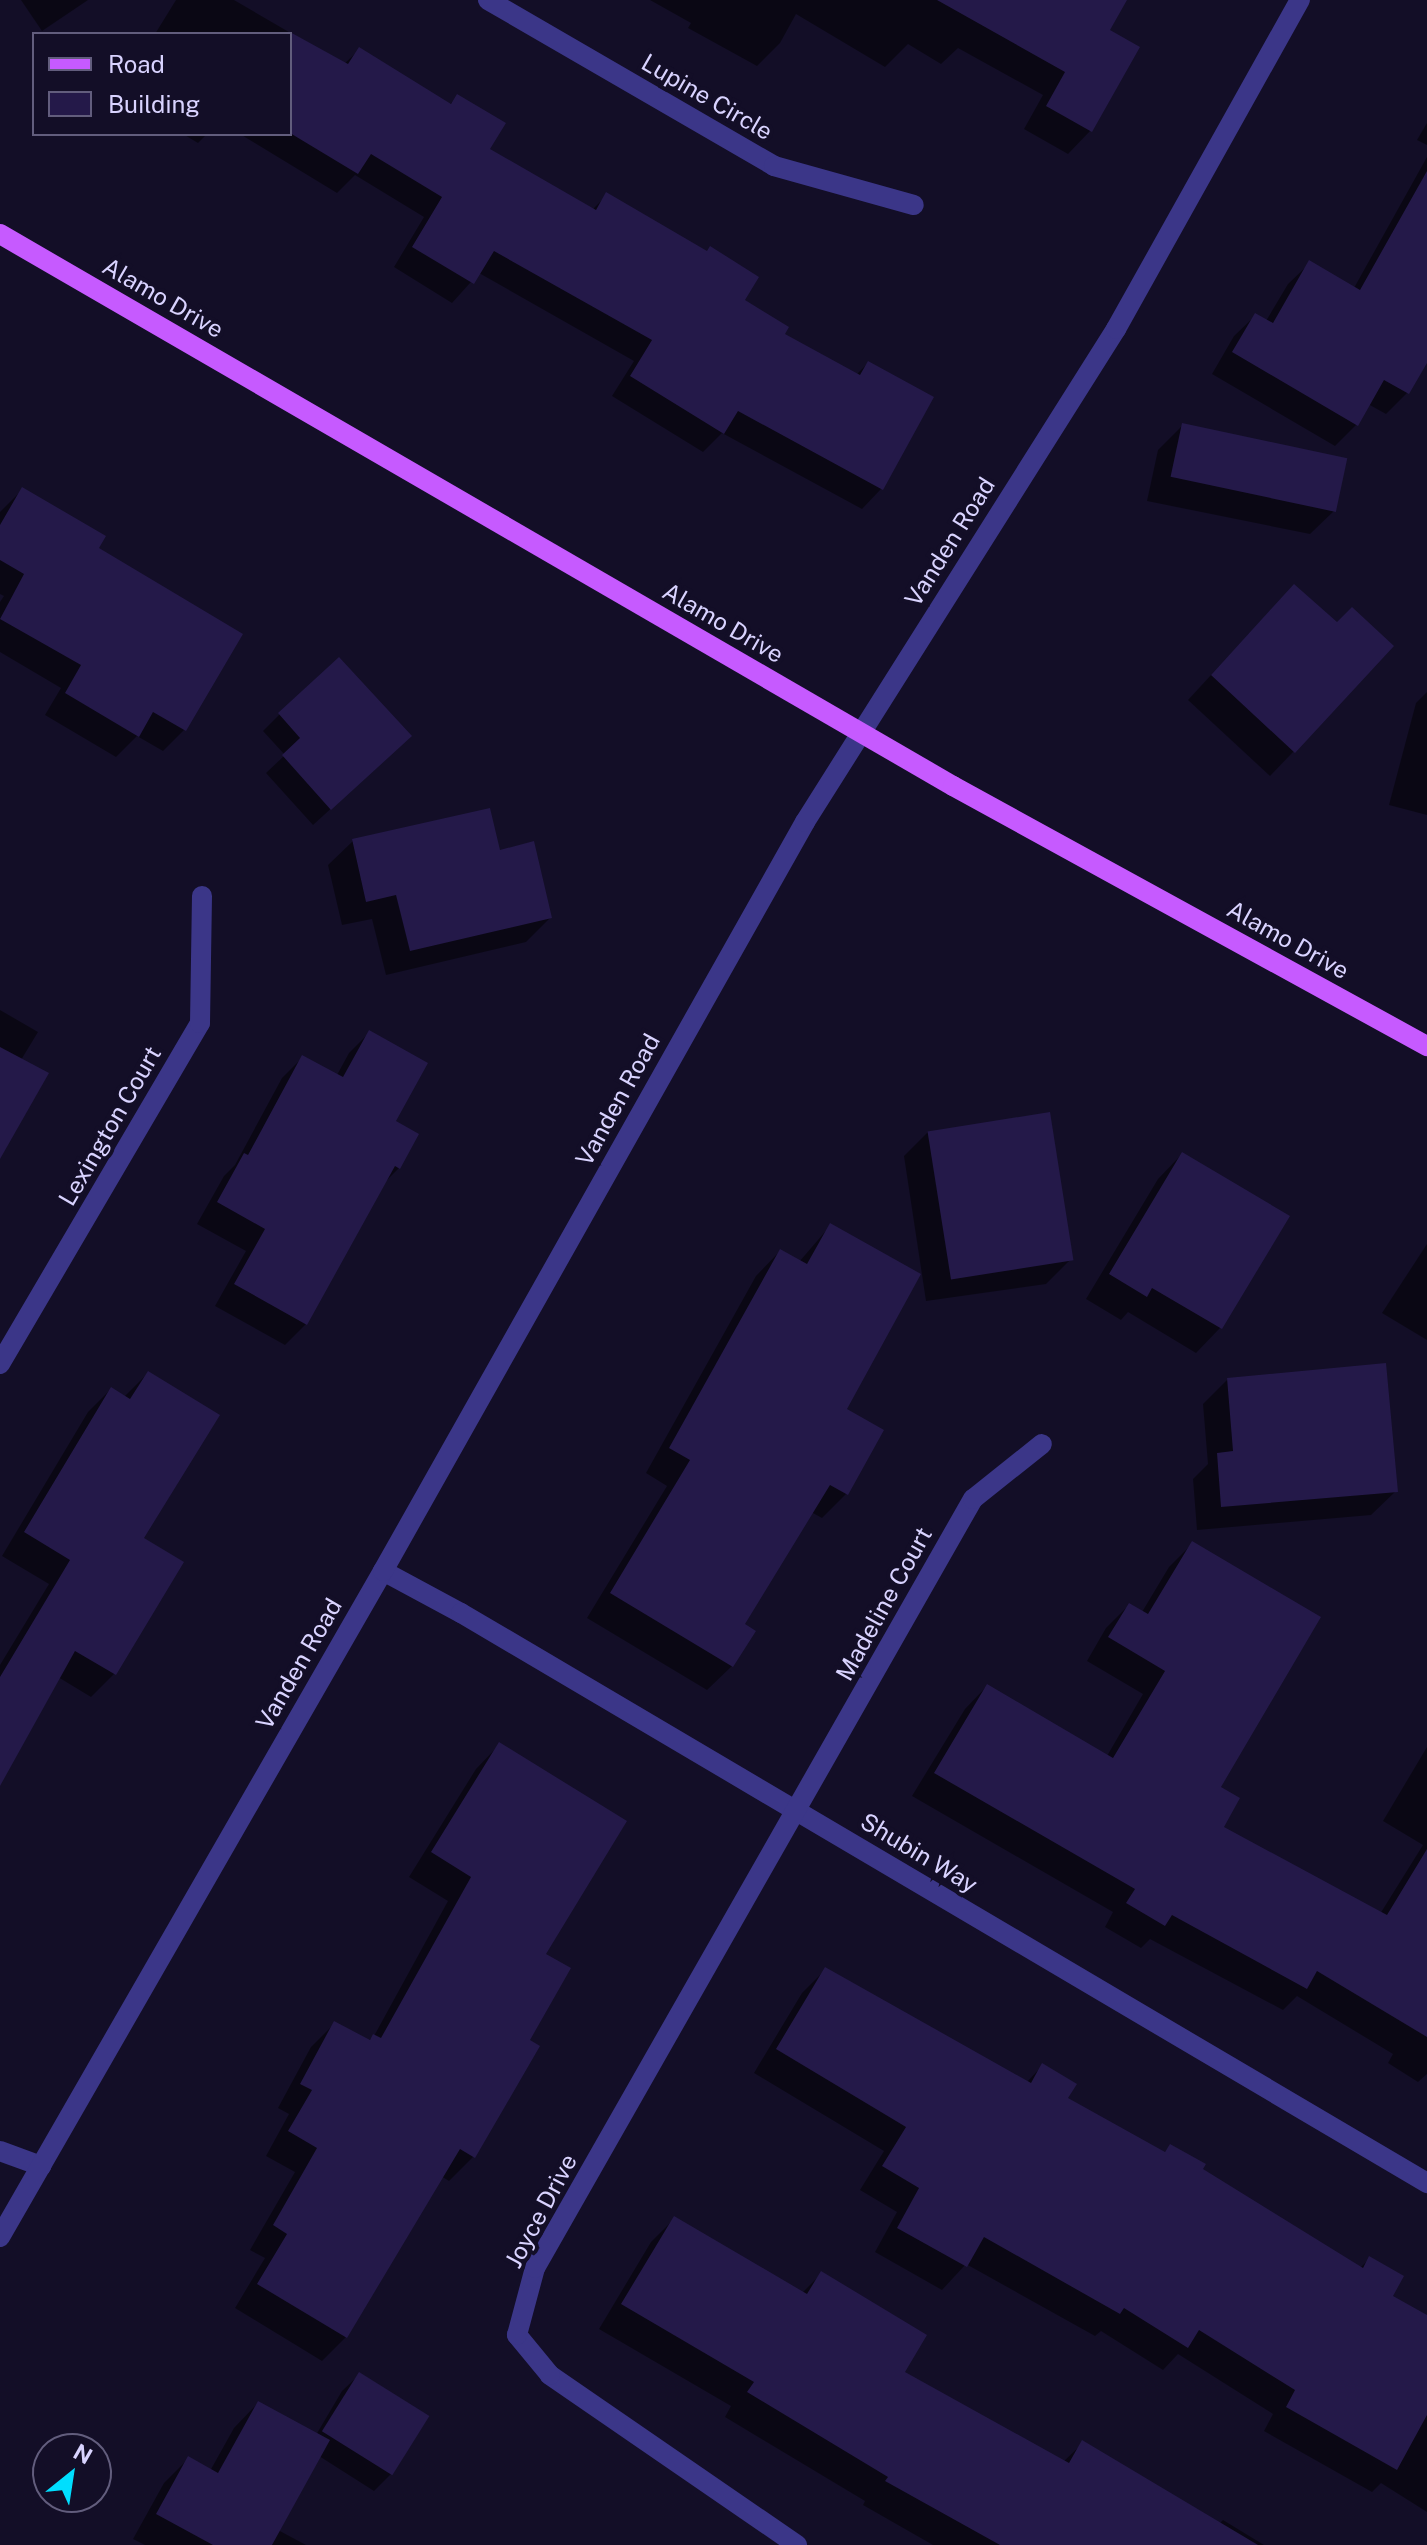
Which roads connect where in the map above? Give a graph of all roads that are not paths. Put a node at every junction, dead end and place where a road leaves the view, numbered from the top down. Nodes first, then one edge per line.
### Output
1 (488, 0) edge
2 (1300, 0) edge
3 (914, 205) dead end
4 (0, 234) edge
5 (861, 733) junction
6 (202, 896) dead end
7 (1427, 1046) edge
8 (0, 1364) edge
9 (1042, 1444) dead end
10 (383, 1571) junction
11 (798, 1812) junction
12 (0, 2151) edge
13 (41, 2166) junction
14 (1427, 2183) edge
15 (0, 2237) edge
16 (797, 2545) edge

1 - 3 street, Lupine Circle
2 - 5 street, Vanden Road
4 - 5 main road, Alamo Drive
5 - 7 main road, Alamo Drive
5 - 10 street, Vanden Road
6 - 8 street, Lexington Court
9 - 11 street, Madeline Court
10 - 11 street, Shubin Way
10 - 13 street, Vanden Road
11 - 14 street, Shubin Way
11 - 16 street, Joyce Drive
12 - 13 street
13 - 15 street, Vanden Road

